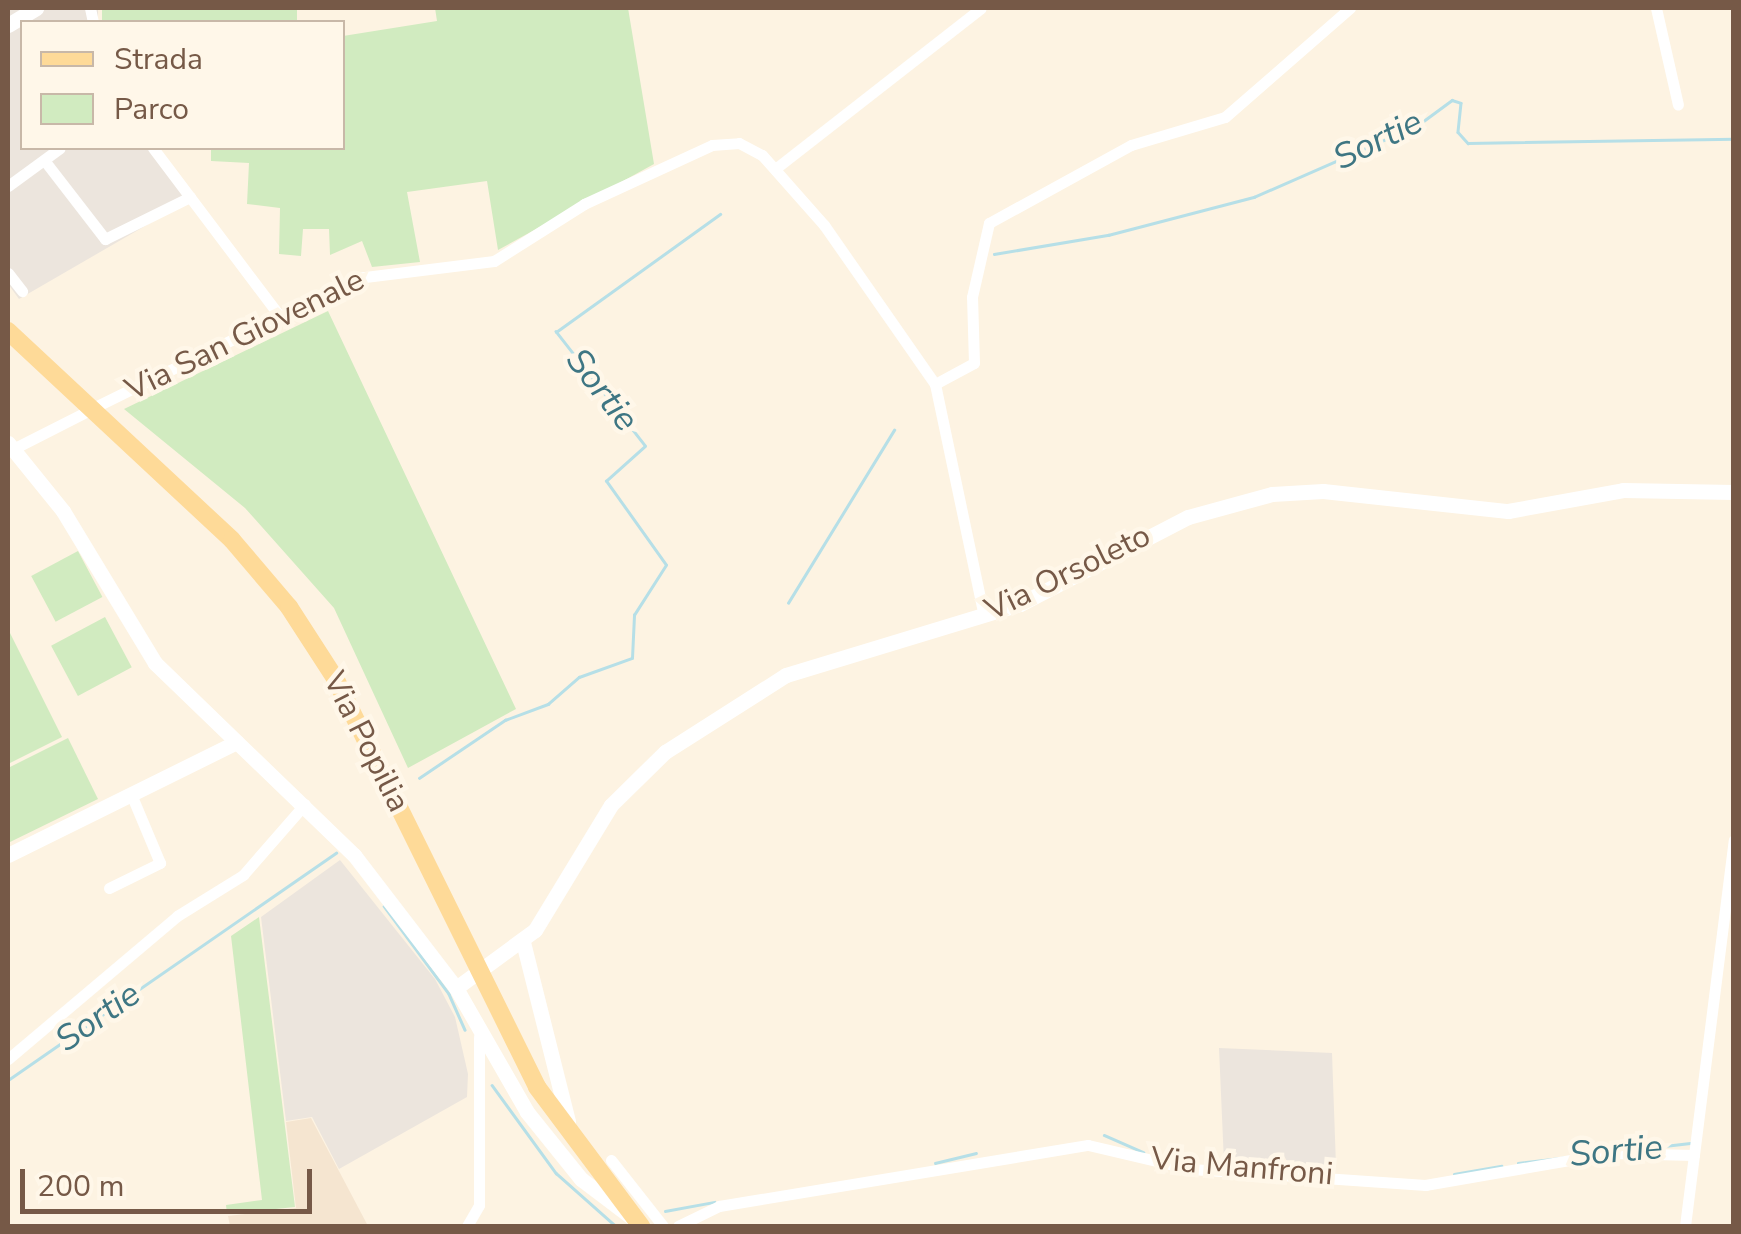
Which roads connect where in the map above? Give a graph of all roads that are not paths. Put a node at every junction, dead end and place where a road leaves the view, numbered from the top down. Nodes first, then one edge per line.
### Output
1 (36, 8) edge
2 (981, 8) edge
3 (1350, 8) edge
4 (1656, 8) edge
5 (8, 25) edge
6 (1678, 105) dead end
7 (57, 150) edge
8 (155, 150) edge
9 (44, 160) junction
10 (775, 168) junction
11 (8, 186) edge
12 (190, 197) junction
13 (8, 272) edge
14 (22, 292) dead end
15 (278, 314) junction
16 (8, 332) edge
17 (8, 340) edge
18 (43, 364) junction
19 (935, 384) junction
20 (90, 408) junction
21 (10, 446) edge
22 (1734, 492) edge
23 (984, 616) junction
24 (236, 742) junction
25 (131, 794) junction
26 (305, 804) junction
27 (1734, 840) edge
28 (8, 855) edge
29 (110, 888) dead end
30 (524, 942) junction
31 (456, 988) junction
32 (478, 1037) junction
33 (8, 1059) edge
34 (580, 1153) junction
35 (1694, 1155) junction
36 (611, 1160) dead end
37 (638, 1223) edge
38 (467, 1226) edge
39 (663, 1226) edge
40 (678, 1226) edge
41 (1684, 1226) edge

1 - 5 street
2 - 10 street
3 - 19 street
4 - 6 street
7 - 9 street
8 - 12 street
9 - 11 street
9 - 12 street
10 - 15 street, Via San Giovenale
10 - 19 street, Via San Giovenale
12 - 15 street
13 - 14 street
15 - 20 street, Via San Giovenale
16 - 18 main road, Via Popilia
17 - 18 main road
18 - 20 main road, Via Popilia
19 - 23 street, Via San Giovenale
20 - 21 street, Via San Giovenale
20 - 34 main road, Via Popilia
21 - 24 street, Via Popilia
22 - 23 street, Via Orsoleto
23 - 30 street, Via Orsoleto
24 - 25 street
24 - 26 street, Via Popilia
25 - 28 street
25 - 29 street
26 - 31 street, Via Popilia
26 - 33 street
27 - 35 street
30 - 31 street, Via Orsoleto
30 - 34 street
31 - 32 street, Via Popilia
32 - 37 street, Via Popilia
32 - 38 street
34 - 37 main road, Via Popilia
35 - 40 street, Via Manfroni
35 - 41 street
36 - 39 street

